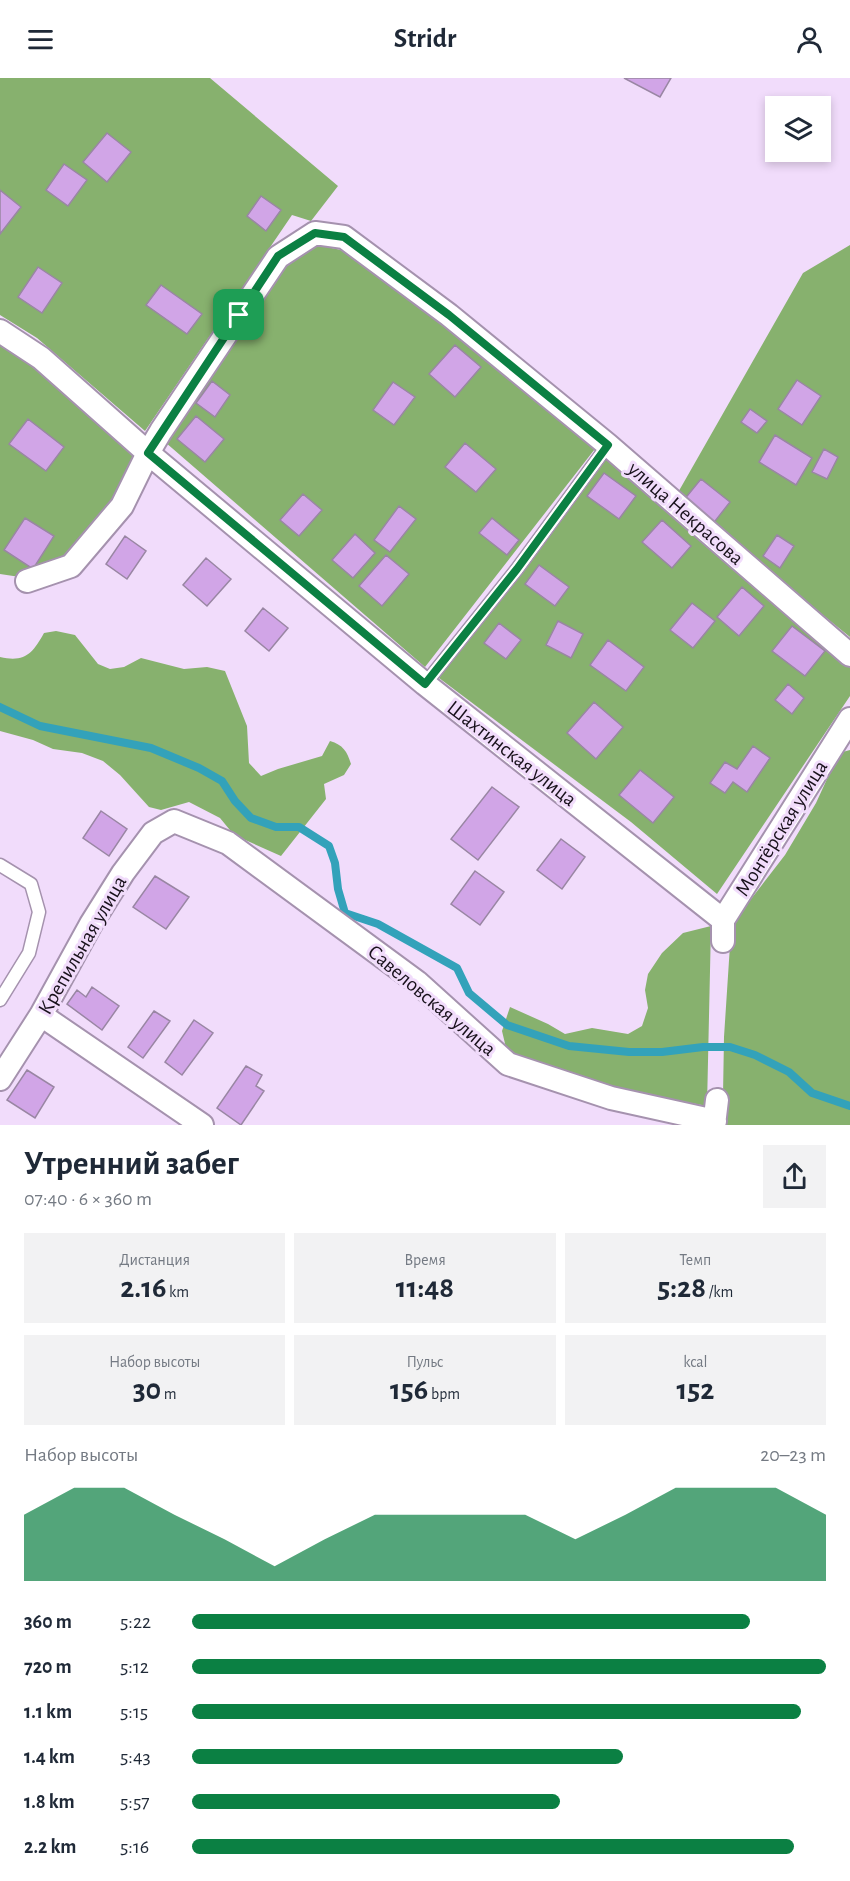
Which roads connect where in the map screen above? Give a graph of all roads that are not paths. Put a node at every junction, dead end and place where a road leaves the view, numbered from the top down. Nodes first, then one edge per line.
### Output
1 (0, 331) edge
2 (608, 445) junction
3 (148, 453) junction
4 (27, 581) dead end
5 (850, 655) edge
6 (425, 684) junction
7 (850, 719) edge
8 (174, 821) joint
9 (0, 865) edge
10 (723, 930) joint
11 (0, 1000) edge
12 (41, 1015) junction
13 (0, 1079) edge
14 (715, 1115) edge
15 (202, 1125) edge

1 - 3 street, Шахтинская улица
2 - 3 street, улица Некрасова
2 - 5 street, улица Некрасова
2 - 6 lane
3 - 4 street
3 - 6 street, Шахтинская улица
6 - 10 street, Шахтинская улица
7 - 10 street, Монтёрская улица
8 - 12 street, Крепильная улица
8 - 14 street, Савеловская улица
9 - 11 lane
12 - 13 street, Крепильная улица
12 - 15 street

